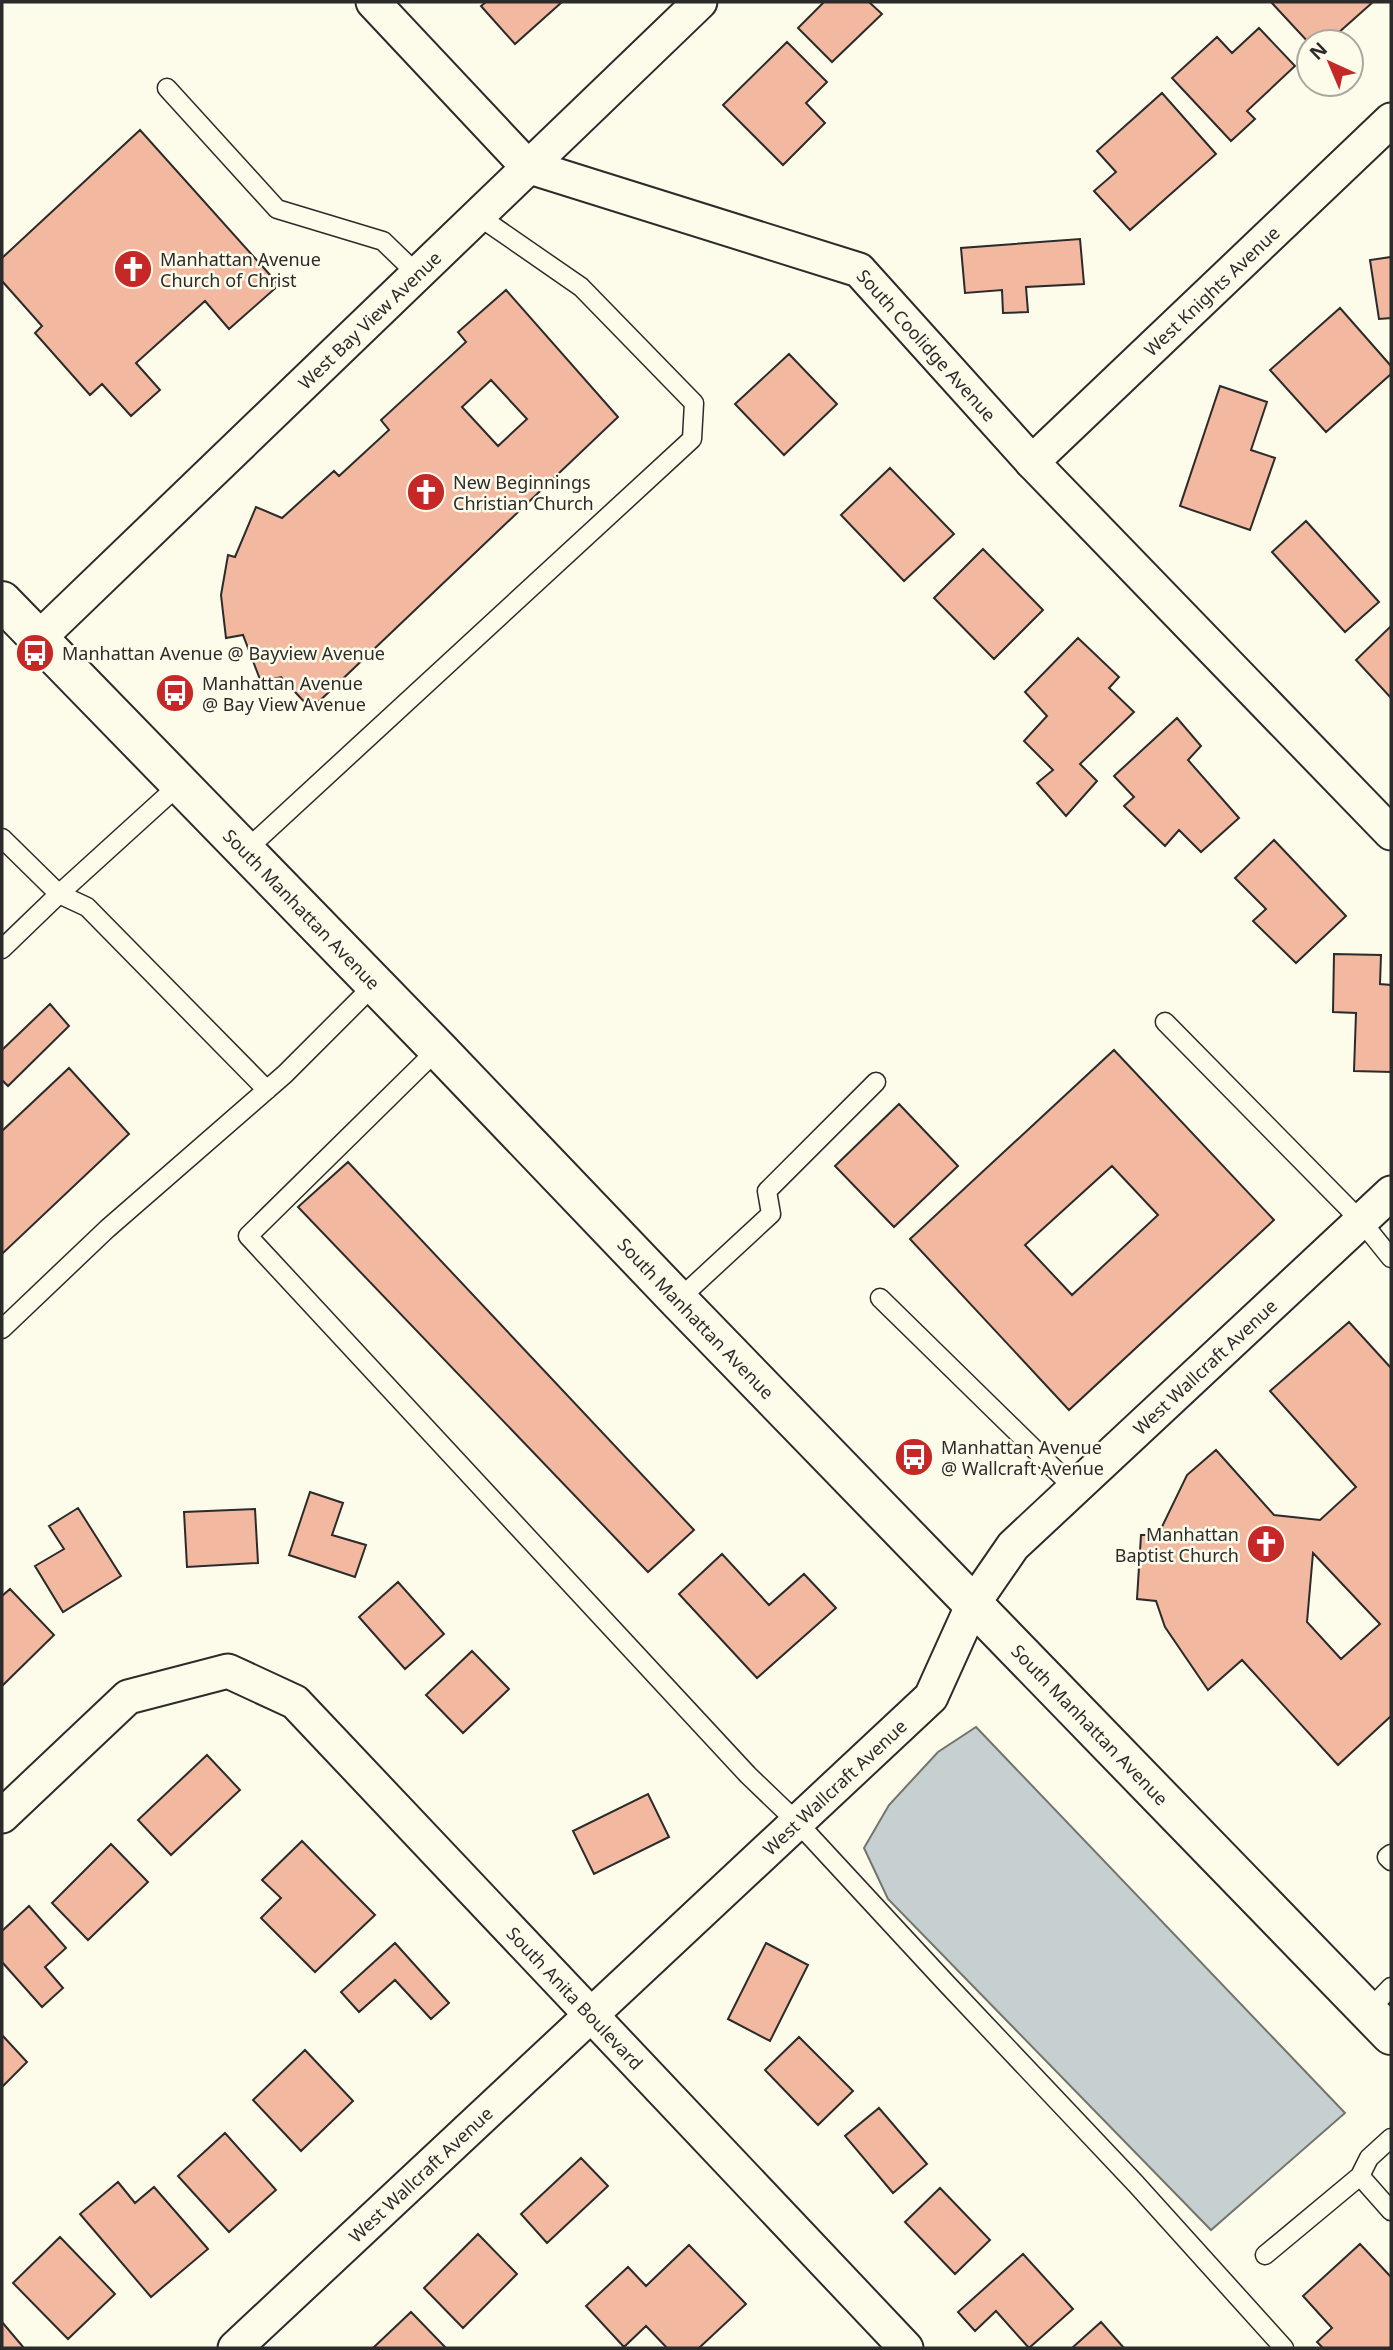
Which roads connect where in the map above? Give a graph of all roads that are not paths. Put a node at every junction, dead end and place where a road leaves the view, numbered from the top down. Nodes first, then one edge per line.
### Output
1 (373, 2) edge
2 (700, 2) edge
3 (167, 88) dead end
4 (1391, 120) edge
5 (527, 166) junction
6 (477, 215) junction
7 (416, 273) junction
8 (1032, 462) junction
9 (2, 601) edge
10 (38, 639) junction
11 (180, 784) junction
12 (1391, 833) edge
13 (2, 838) edge
14 (245, 850) junction
15 (59, 894) junction
16 (2, 949) edge
17 (375, 984) junction
18 (1165, 1023) dead end
19 (438, 1049) junction
20 (876, 1082) dead end
21 (267, 1090) junction
22 (1391, 1193) edge
23 (1362, 1222) junction
24 (1391, 1258) edge
25 (880, 1298) dead end
26 (678, 1300) junction
27 (2, 1329) edge
28 (1074, 1488) junction
29 (973, 1604) junction
30 (2, 1816) edge
31 (798, 1824) junction
32 (1391, 1854) edge
33 (1391, 1861) edge
34 (1383, 2011) edge
35 (591, 2014) junction
36 (1391, 2138) edge
37 (1360, 2176) junction
38 (1391, 2211) edge
39 (1265, 2255) dead end
40 (235, 2348) edge
41 (906, 2348) edge
42 (1284, 2348) edge

1 - 5 street, South Coolidge Avenue
2 - 5 street, West Bay View Avenue
3 - 7 lane
4 - 8 street, West Knights Avenue
5 - 6 street, West Bay View Avenue
5 - 8 street, South Coolidge Avenue
6 - 7 street, West Bay View Avenue
6 - 14 lane
7 - 10 street, West Bay View Avenue
8 - 12 street, South Coolidge Avenue
9 - 10 main road, South Manhattan Avenue
10 - 11 main road, South Manhattan Avenue
11 - 14 main road, South Manhattan Avenue
11 - 15 lane
13 - 15 lane
14 - 17 main road, South Manhattan Avenue
15 - 16 lane
15 - 21 lane
17 - 19 main road, South Manhattan Avenue
17 - 21 lane
18 - 23 lane
19 - 26 main road, South Manhattan Avenue
19 - 31 lane
20 - 26 lane
21 - 27 lane
22 - 23 street, West Wallcraft Avenue
23 - 24 lane
23 - 28 street, West Wallcraft Avenue
25 - 28 lane
26 - 29 main road, South Manhattan Avenue
28 - 29 street, West Wallcraft Avenue
29 - 31 street, West Wallcraft Avenue
29 - 34 main road, South Manhattan Avenue
30 - 35 street, South Anita Boulevard
31 - 35 street, West Wallcraft Avenue
31 - 42 lane
32 - 33 lane
35 - 40 street, West Wallcraft Avenue
35 - 41 street, South Anita Boulevard
36 - 37 lane
37 - 38 lane
37 - 39 lane

